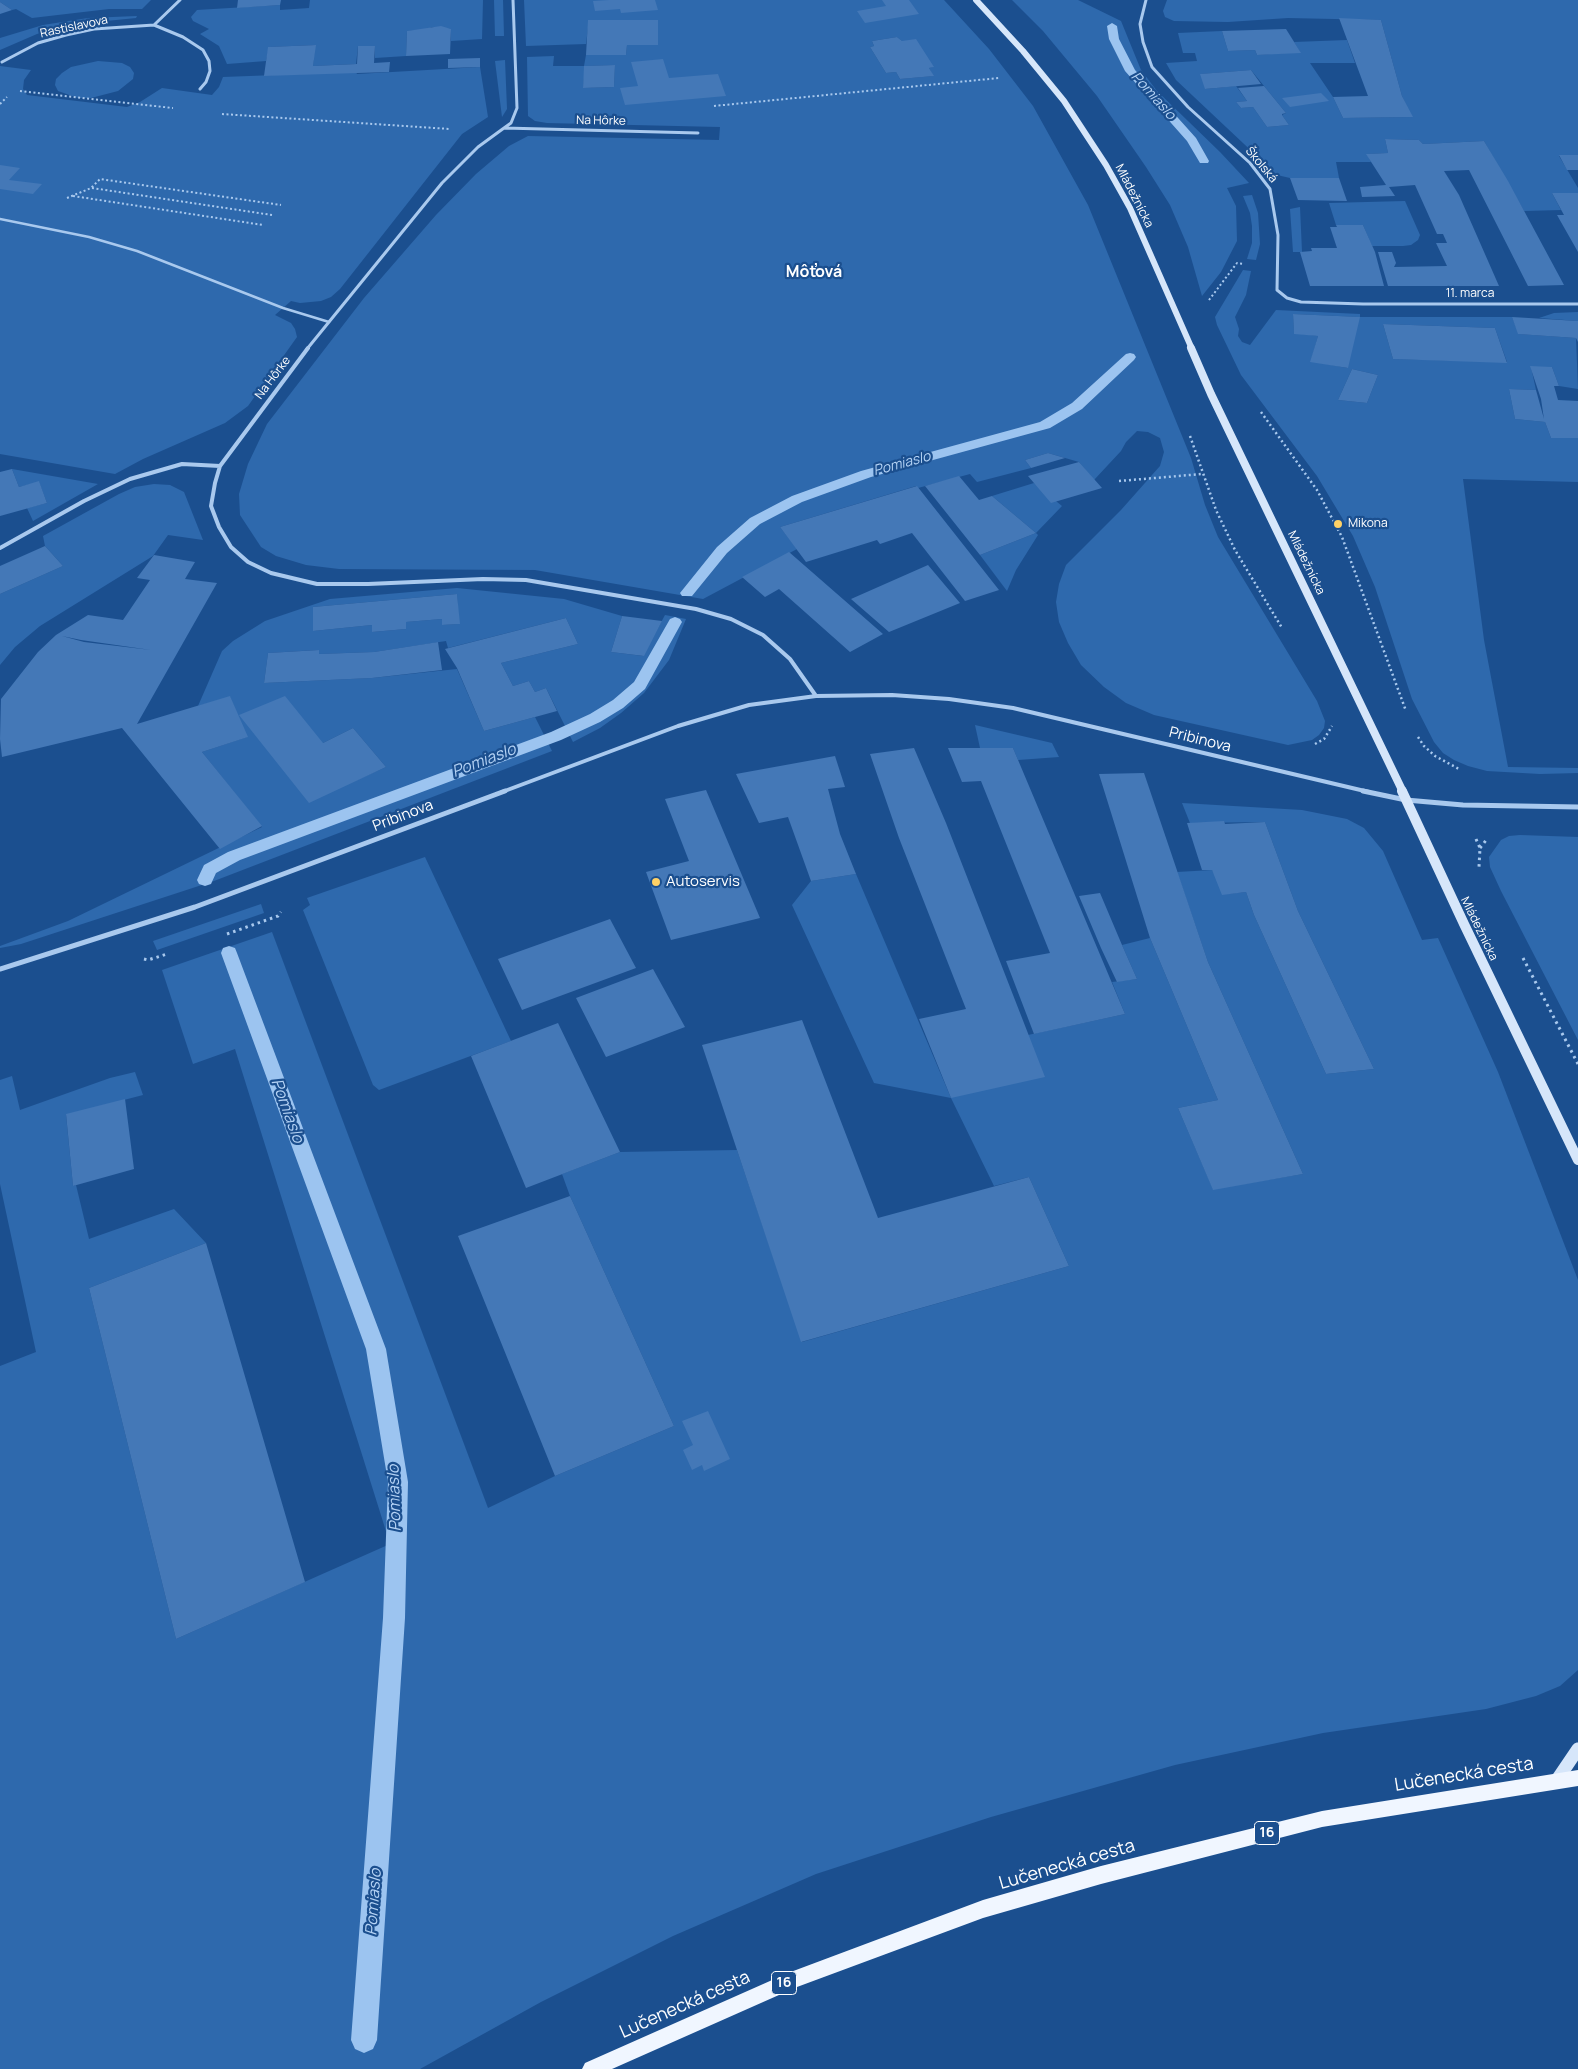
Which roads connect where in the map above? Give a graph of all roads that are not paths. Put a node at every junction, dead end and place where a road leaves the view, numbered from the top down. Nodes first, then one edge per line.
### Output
1 (180, 0) edge
2 (513, 0) edge
3 (976, 0) edge
4 (1146, 0) edge
5 (154, 25) junction
6 (2, 62) dead end
7 (200, 89) dead end
8 (504, 128) junction
9 (698, 133) dead end
10 (0, 219) edge
11 (1363, 304) joint
12 (1578, 304) edge
13 (329, 322) junction
14 (220, 466) junction
15 (0, 548) edge
16 (816, 696) junction
17 (1406, 800) junction
18 (1578, 807) edge
19 (0, 969) edge
20 (1578, 1160) edge
21 (1578, 1749) edge
22 (1578, 1778) edge
23 (1557, 1780) junction
24 (591, 2069) edge

1 - 5 street
2 - 8 street, Na Hôrke
3 - 17 street, Mládežnícka
4 - 11 street, Školská
5 - 6 street, Rastislavova
5 - 7 street, Rastislavova
8 - 9 street, Na Hôrke
8 - 13 street, Na Hôrke
10 - 13 lane
11 - 12 street, 11. marca
13 - 14 street, Na Hôrke
14 - 15 street
14 - 16 street
16 - 17 street, Pribinova
16 - 19 street, Pribinova
17 - 18 street, Pribinova
17 - 20 street, Mládežnícka
21 - 23 street
22 - 23 main road, Lučenecká cesta / 16
23 - 24 main road, Lučenecká cesta / 16

